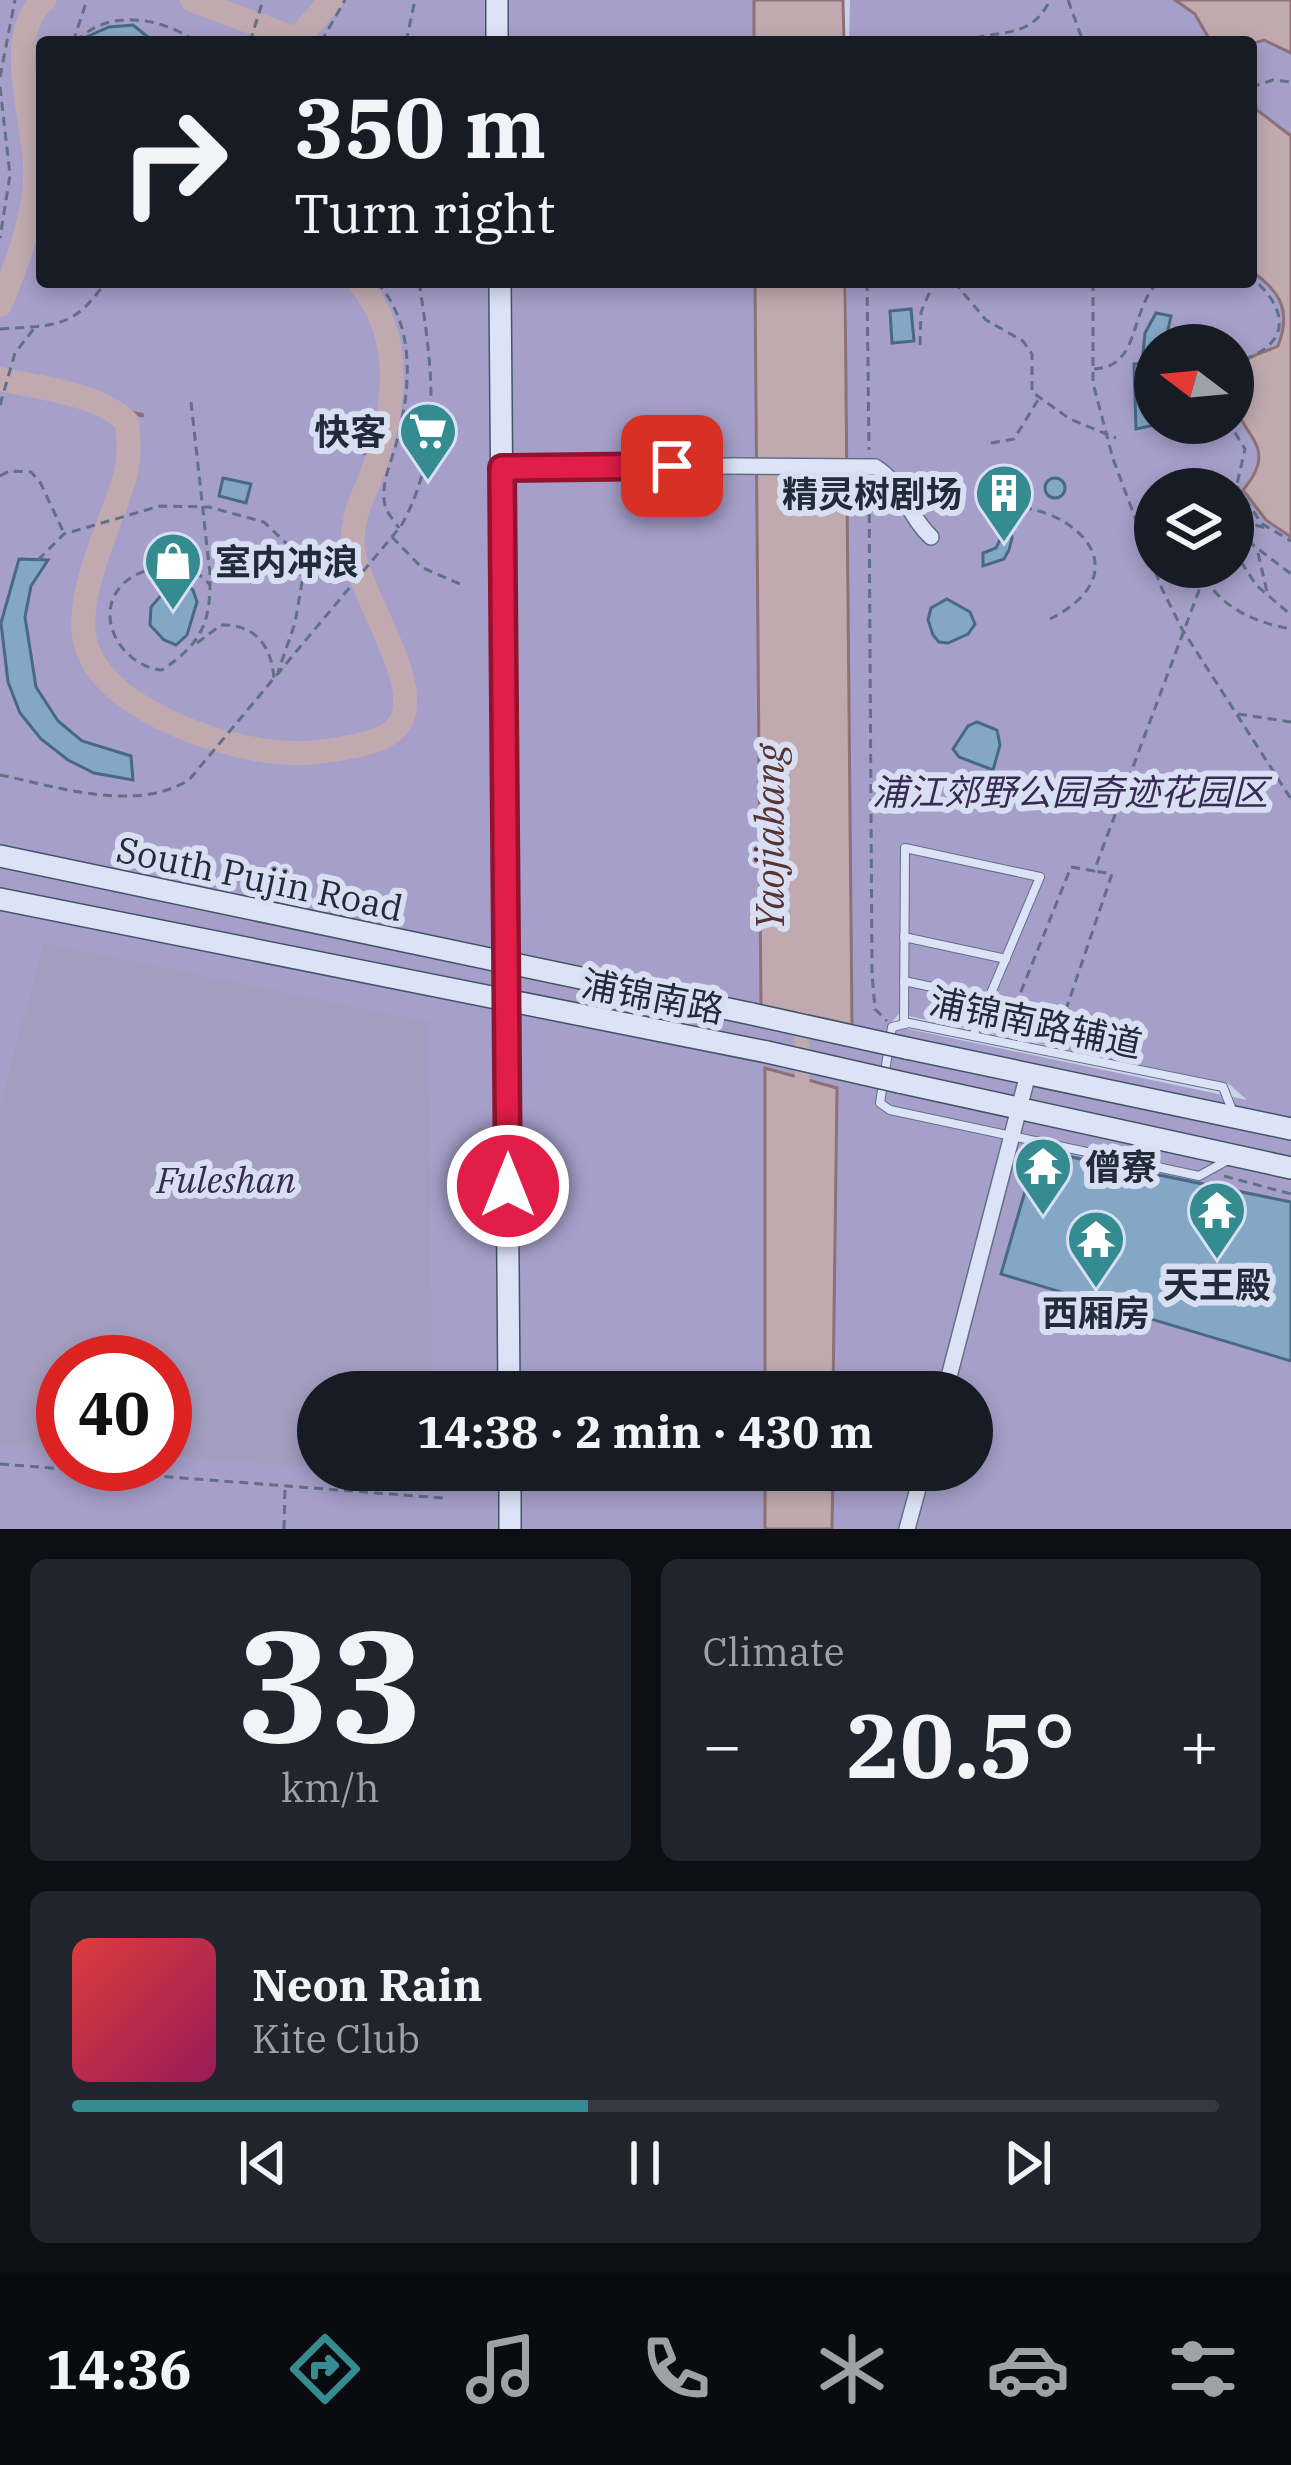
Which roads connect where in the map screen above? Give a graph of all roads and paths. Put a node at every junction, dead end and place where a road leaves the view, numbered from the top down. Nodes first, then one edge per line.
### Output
1 (15, 0) edge
2 (345, 0) edge
3 (416, 0) edge
4 (497, 0) edge
5 (1050, 0) edge
6 (1068, 0) edge
7 (87, 1) edge
8 (262, 3) edge
9 (76, 36) edge
10 (83, 36) edge
11 (184, 36) edge
12 (252, 36) edge
13 (325, 36) edge
14 (407, 36) edge
15 (497, 36) edge
16 (991, 36) edge
17 (1081, 36) edge
18 (0, 77) edge
19 (1291, 82) edge
20 (1257, 85) edge
21 (0, 86) edge
22 (0, 238) edge
23 (1257, 283) edge
24 (100, 288) edge
25 (380, 288) edge
26 (419, 288) edge
27 (500, 288) edge
28 (867, 288) edge
29 (931, 288) edge
30 (959, 288) edge
31 (1093, 288) edge
32 (1154, 288) edge
33 (36, 326) junction
34 (0, 328) edge
35 (920, 346) dead end
36 (1254, 357) edge
37 (1093, 369) junction
38 (1039, 398) junction
39 (1, 402) edge
40 (190, 402) dead end
41 (1106, 434) junction
42 (1116, 438) dead end
43 (991, 443) dead end
44 (868, 450) dead end
45 (502, 468) junction
46 (872, 471) junction
47 (0, 476) edge
48 (202, 506) junction
49 (993, 506) dead end
50 (1254, 513) edge
51 (1254, 524) edge
52 (399, 529) junction
53 (1268, 529) junction
54 (64, 534) junction
55 (392, 537) junction
56 (931, 537) dead end
57 (1291, 541) edge
58 (1254, 543) edge
59 (1258, 549) junction
60 (38, 560) dead end
61 (1291, 577) edge
62 (1254, 578) edge
63 (210, 585) junction
64 (462, 585) dead end
65 (1199, 588) edge
66 (1213, 588) edge
67 (1269, 598) junction
68 (1291, 615) edge
69 (1050, 620) dead end
70 (1182, 629) junction
71 (1291, 629) edge
72 (194, 645) junction
73 (275, 680) junction
74 (1236, 714) junction
75 (1291, 722) edge
76 (0, 776) edge
77 (1291, 799) edge
78 (0, 856) edge
79 (1094, 871) junction
80 (0, 899) edge
81 (904, 937) junction
82 (1006, 959) junction
83 (506, 964) junction
84 (904, 981) junction
85 (988, 999) junction
86 (506, 1000) junction
87 (904, 1024) junction
88 (892, 1027) junction
89 (973, 1036) junction
90 (1003, 1036) dead end
91 (1052, 1052) junction
92 (1028, 1074) junction
93 (1018, 1109) junction
94 (1234, 1118) junction
95 (1291, 1130) edge
96 (1010, 1138) junction
97 (1236, 1156) junction
98 (1214, 1168) junction
99 (1291, 1168) edge
100 (1291, 1194) edge
101 (509, 1371) edge
102 (950, 1371) edge
103 (0, 1464) edge
104 (285, 1484) junction
105 (510, 1491) edge
106 (917, 1491) edge
107 (443, 1498) dead end
108 (284, 1529) edge
109 (510, 1529) edge
110 (907, 1529) edge

1 - 18 path
2 - 13 path
3 - 14 path
4 - 15 main road
5 - 16 path
6 - 17 path
7 - 9 path
8 - 12 path
10 - 11 path
19 - 20 path
21 - 22 path
23 - 36 path
24 - 33 path
25 - 52 path
26 - 52 path
27 - 45 main road
28 - 44 path
29 - 35 path
30 - 38 path
31 - 37 path
32 - 37 path
33 - 34 path
33 - 39 path
37 - 41 path
38 - 41 path
38 - 43 path
40 - 48 path
41 - 42 path
41 - 70 path
45 - 46 street, bridge
45 - 83 main road
46 - 56 street
46 - 88 path
47 - 54 path
48 - 54 path
48 - 63 path
48 - 73 path
49 - 69 path
50 - 53 path
51 - 53 path
52 - 55 path
53 - 57 path
54 - 60 path
55 - 64 path
55 - 73 path
58 - 59 path
59 - 61 path
59 - 67 path
62 - 67 path
63 - 72 path
63 - 72 path
65 - 70 path
66 - 71 path
67 - 68 path
70 - 74 path
70 - 79 path
72 - 73 path
73 - 76 path
74 - 75 path
74 - 77 path
78 - 83 main road, South Pujin Road
79 - 90 path
79 - 91 path
80 - 86 main road, 浦锦南路
81 - 82 lane
81 - 82 lane
81 - 84 lane
82 - 85 lane
83 - 86 main road
83 - 92 main road, South Pujin Road, bridge
84 - 85 lane
84 - 87 lane
85 - 89 lane
86 - 93 main road, 浦锦南路, bridge
86 - 101 main road
87 - 88 lane, 浦锦南路辅道
87 - 89 lane, 浦锦南路辅道
88 - 96 lane, 浦锦南路辅道
89 - 91 lane, 浦锦南路辅道
91 - 94 lane, 浦锦南路辅道
92 - 93 street
92 - 94 main road, South Pujin Road
93 - 96 street
93 - 97 main road, 浦锦南路
94 - 95 main road, South Pujin Road
96 - 98 lane, 浦锦南路辅道
96 - 102 street
97 - 98 lane, 浦锦南路辅道
97 - 99 main road, 浦锦南路
98 - 100 path
103 - 104 path
104 - 107 path
104 - 108 path
105 - 109 main road
106 - 110 street

